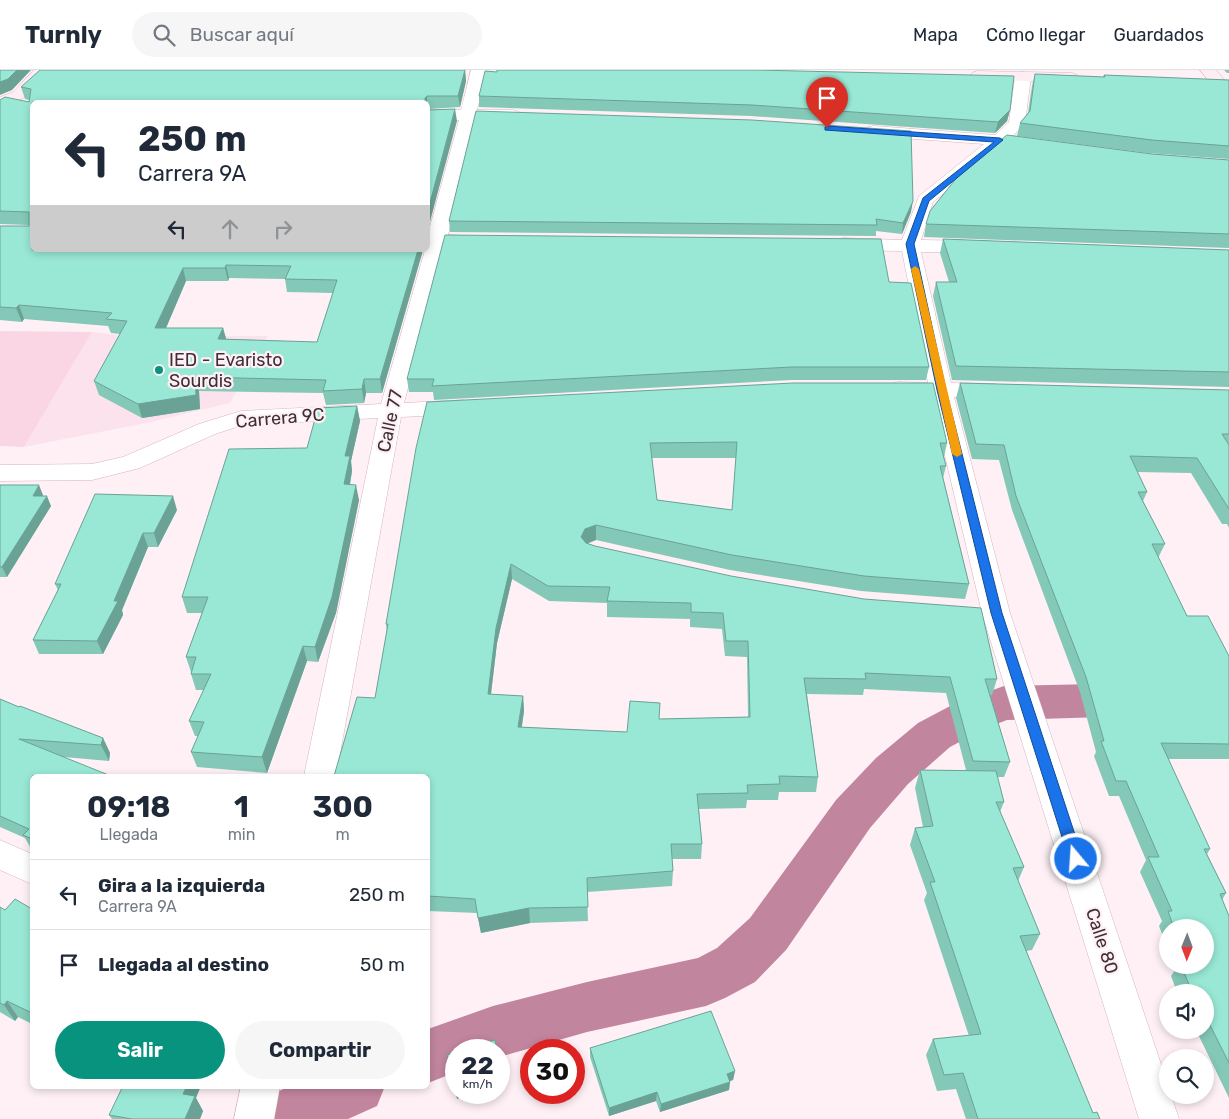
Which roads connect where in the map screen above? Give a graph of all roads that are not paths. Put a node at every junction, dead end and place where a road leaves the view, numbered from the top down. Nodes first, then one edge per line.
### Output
1 (42, 70) edge
2 (479, 70) edge
3 (576, 70) edge
4 (656, 71) edge
5 (963, 76) edge
6 (1023, 77) junction
7 (1212, 77) edge
8 (1090, 78) edge
9 (1229, 95) edge
10 (2, 104) edge
11 (27, 106) edge
12 (468, 114) junction
13 (430, 115) edge
14 (527, 116) edge
15 (860, 131) edge
16 (1010, 141) junction
17 (432, 240) edge
18 (496, 241) edge
19 (821, 244) edge
20 (910, 244) junction
21 (1000, 248) edge
22 (429, 252) edge
23 (876, 389) edge
24 (941, 390) junction
25 (1021, 391) edge
26 (480, 406) edge
27 (391, 410) junction
28 (0, 473) edge
29 (967, 611) edge
30 (996, 613) junction
31 (320, 774) edge
32 (0, 854) edge
33 (30, 869) edge
34 (1159, 1119) edge

1 - 10 street
2 - 12 street, Calle 77
3 - 4 street
5 - 6 street
6 - 8 street
6 - 16 street
7 - 9 street
10 - 11 street
12 - 13 street
12 - 14 street
12 - 17 street, Calle 77
15 - 16 street
16 - 20 street
17 - 18 street
19 - 20 street
20 - 21 street
20 - 24 street, Calle 80
22 - 27 street, Calle 77
23 - 24 street
24 - 25 street
24 - 30 street, Calle 80
26 - 27 street, Carrera 9C
27 - 28 street, Carrera 9C
27 - 31 street, Calle 77
29 - 30 street
30 - 34 street, Calle 80
32 - 33 street

